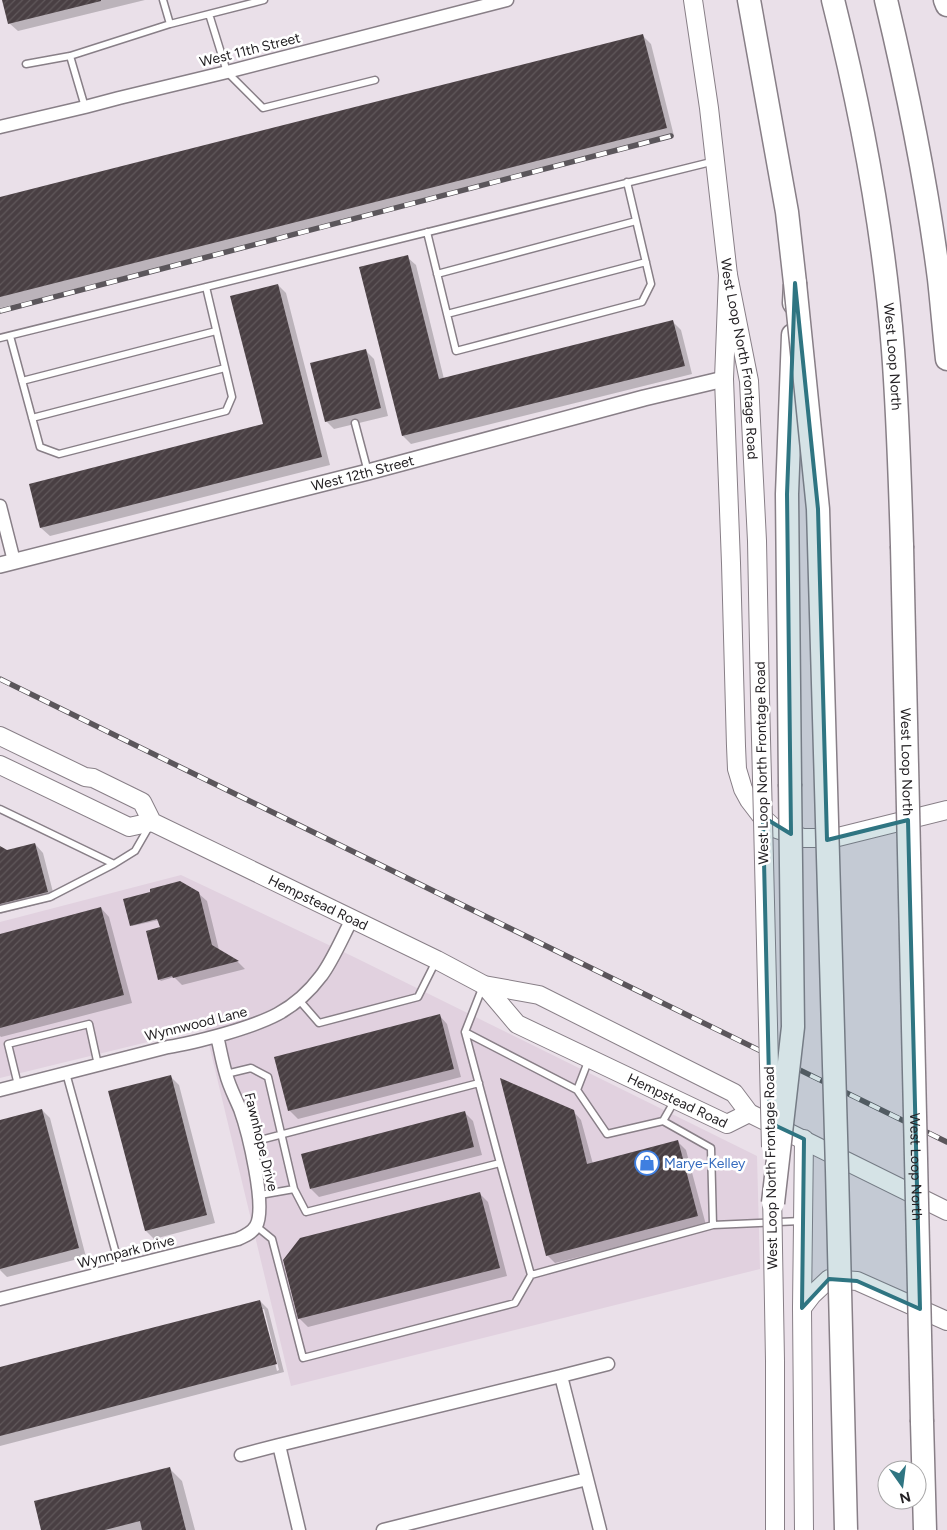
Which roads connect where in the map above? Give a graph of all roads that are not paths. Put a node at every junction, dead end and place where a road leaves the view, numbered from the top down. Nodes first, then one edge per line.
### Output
1 (163, 0) edge
2 (264, 0) edge
3 (507, 0) edge
4 (693, 0) edge
5 (749, 0) edge
6 (834, 0) edge
7 (886, 0) edge
8 (944, 0) edge
9 (947, 5) edge
10 (209, 14) junction
11 (170, 24) junction
12 (70, 56) junction
13 (26, 64) dead end
14 (227, 72) junction
15 (375, 80) dead end
16 (85, 108) junction
17 (0, 127) edge
18 (716, 161) junction
19 (627, 182) junction
20 (636, 221) junction
21 (426, 232) junction
22 (646, 262) junction
23 (437, 274) junction
24 (728, 275) junction
25 (795, 283) junction
26 (206, 287) junction
27 (447, 314) junction
28 (216, 331) junction
29 (10, 336) junction
30 (0, 338) edge
31 (947, 358) edge
32 (225, 368) junction
33 (724, 379) junction
34 (22, 382) junction
35 (32, 418) junction
36 (355, 423) dead end
37 (368, 472) junction
38 (0, 506) edge
39 (7, 563) edge
40 (0, 736) edge
41 (0, 766) edge
42 (0, 809) edge
43 (947, 810) edge
44 (152, 822) junction
45 (114, 864) junction
46 (0, 910) edge
47 (352, 919) junction
48 (437, 960) junction
49 (484, 985) junction
50 (299, 1000) junction
51 (465, 1032) junction
52 (217, 1036) junction
53 (589, 1058) junction
54 (98, 1065) junction
55 (66, 1073) junction
56 (226, 1074) junction
57 (478, 1083) junction
58 (18, 1085) junction
59 (0, 1090) edge
60 (577, 1090) junction
61 (675, 1099) junction
62 (749, 1113) junction
63 (663, 1121) junction
64 (282, 1134) junction
65 (804, 1139) junction
66 (248, 1143) junction
67 (500, 1163) junction
68 (294, 1189) junction
69 (260, 1195) junction
70 (773, 1203) junction
71 (947, 1211) edge
72 (803, 1221) junction
73 (713, 1225) junction
74 (256, 1226) junction
75 (120, 1268) junction
76 (531, 1275) junction
77 (0, 1299) edge
78 (802, 1308) junction
79 (947, 1321) edge
80 (608, 1364) dead end
81 (561, 1376) junction
82 (279, 1445) junction
83 (241, 1455) dead end
84 (587, 1479) junction
85 (299, 1530) edge
86 (383, 1530) edge
87 (600, 1530) edge
88 (775, 1530) edge
89 (804, 1530) edge
90 (846, 1530) edge
91 (926, 1530) edge

1 - 11 lane
2 - 10 lane
3 - 14 street, West 11th Street
4 - 18 main road, West Loop North Frontage Road
5 - 25 highway
6 - 91 highway, West Loop North, bridge
7 - 31 highway
8 - 9 highway
10 - 11 lane
10 - 14 lane
11 - 12 lane
12 - 13 lane
12 - 16 lane
14 - 15 lane
14 - 16 street, West 11th Street
16 - 17 street, West 11th Street
18 - 19 lane
18 - 24 main road, West Loop North Frontage Road
19 - 20 lane
19 - 21 lane
20 - 22 lane
20 - 23 lane
21 - 23 lane
21 - 26 lane
22 - 27 lane
22 - 27 lane
23 - 27 lane
24 - 33 main road
24 - 70 main road, West Loop North Frontage Road, bridge
25 - 70 highway, bridge
25 - 90 highway, bridge
26 - 28 lane
26 - 29 lane
28 - 32 lane
28 - 34 lane
29 - 30 lane
29 - 34 lane
32 - 35 lane
32 - 35 lane
33 - 37 street, West 12th Street
33 - 43 main road
34 - 35 lane
36 - 37 lane
37 - 39 street, West 12th Street
38 - 39 street
40 - 44 main road
41 - 44 main road
42 - 45 lane
44 - 45 lane
44 - 47 main road, Hempstead Road
45 - 46 lane
47 - 48 main road, Hempstead Road
47 - 50 street, Wynnwood Lane
48 - 49 main road, Hempstead Road
48 - 50 lane
49 - 51 lane
49 - 53 main road, Hempstead Road
49 - 62 main road, Hempstead Road
50 - 52 street, Wynnwood Lane
51 - 57 lane
51 - 60 lane
52 - 54 street, Wynnwood Lane
52 - 56 street, Fawnhope Drive
53 - 60 lane
53 - 61 main road, Hempstead Road
54 - 55 street, Wynnwood Lane
54 - 58 lane
55 - 58 street, Wynnwood Lane
55 - 75 lane
56 - 64 lane
56 - 66 street, Fawnhope Drive
57 - 64 lane
57 - 67 lane
58 - 59 street, Wynnwood Lane
60 - 63 lane
61 - 62 main road, Hempstead Road
61 - 63 lane
62 - 65 main road, Hempstead Road
63 - 73 lane
64 - 66 lane
64 - 68 lane
65 - 71 main road, Hempstead Road
65 - 72 main road
66 - 69 street, Fawnhope Drive
67 - 68 lane
67 - 76 lane
68 - 69 lane
69 - 74 street, Fawnhope Drive
70 - 88 main road, West Loop North Frontage Road, bridge
72 - 73 lane
72 - 78 main road
73 - 76 lane
74 - 75 street, Wynnpark Drive
74 - 76 lane
75 - 77 street, Wynnpark Drive
78 - 79 main road
78 - 89 main road
80 - 81 street
81 - 82 street
81 - 84 street
82 - 83 street
82 - 85 street
84 - 86 street
84 - 87 street

